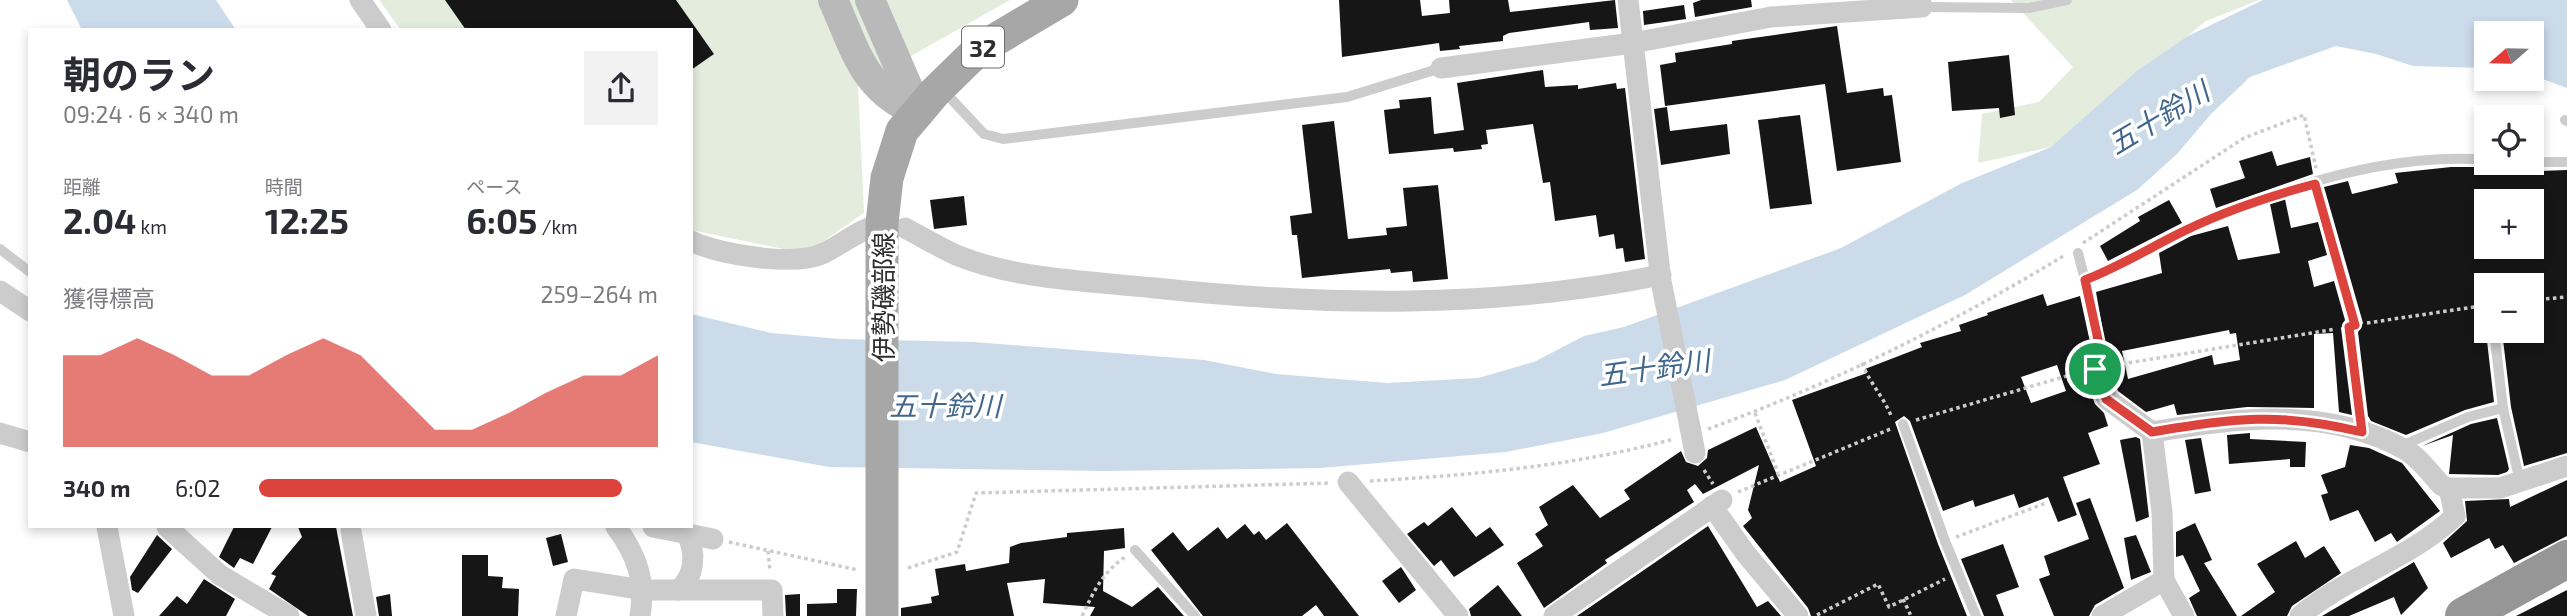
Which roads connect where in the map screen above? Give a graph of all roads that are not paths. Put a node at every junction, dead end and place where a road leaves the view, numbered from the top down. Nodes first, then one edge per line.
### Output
1 (360, 0) edge
2 (833, 0) edge
3 (870, 0) edge
4 (1062, 0) edge
5 (1628, 0) edge
6 (2067, 0) edge
7 (1921, 3) edge
8 (380, 28) edge
9 (1633, 43) junction
10 (1441, 68) joint
11 (940, 87) junction
12 (919, 113) junction
13 (2474, 159) edge
14 (2544, 162) edge
15 (2567, 162) edge
16 (2338, 163) dead end
17 (2342, 176) junction
18 (2315, 184) junction
19 (893, 235) junction
20 (694, 245) edge
21 (0, 249) edge
22 (2078, 253) dead end
23 (28, 270) edge
24 (1661, 278) junction
25 (2085, 280) junction
26 (0, 291) edge
27 (28, 311) edge
28 (2495, 343) edge
29 (2099, 368) joint
30 (2502, 408) junction
31 (1899, 425) road end
32 (2152, 432) junction
33 (2362, 432) junction
34 (0, 433) edge
35 (28, 441) edge
36 (2399, 447) junction
37 (1695, 453) road end
38 (2567, 466) edge
39 (1348, 482) dead end
40 (2520, 482) junction
41 (2449, 488) junction
42 (107, 528) edge
43 (168, 528) edge
44 (617, 528) edge
45 (658, 528) edge
46 (351, 531) dead end
47 (686, 533) junction
48 (713, 539) road end
49 (1135, 550) road end
50 (2567, 559) edge
51 (892, 565) junction
52 (2164, 580) junction
53 (644, 590) junction
54 (678, 590) junction
55 (124, 616) edge
56 (289, 616) edge
57 (366, 616) edge
58 (566, 616) edge
59 (640, 616) edge
60 (773, 616) edge
61 (882, 616) edge
62 (904, 616) edge
63 (1195, 616) edge
64 (1458, 616) edge
65 (1554, 616) edge
66 (1798, 616) edge
67 (1976, 616) edge
68 (2102, 616) edge
69 (2184, 616) edge
70 (2300, 616) edge
71 (2464, 616) edge

1 - 8 street
2 - 12 street
3 - 12 street
4 - 11 main road, 32
5 - 9 street
6 - 7 lane
7 - 9 street
9 - 10 street
9 - 24 street
10 - 11 lane
11 - 12 main road, 32
12 - 19 main road, 伊勢磯部線
13 - 17 lane
14 - 15 lane
16 - 17 lane
17 - 18 lane
18 - 25 lane
18 - 33 lane
19 - 20 street
19 - 24 street
19 - 51 main road, 伊勢磯部線
21 - 23 lane
22 - 25 lane
24 - 37 street, bridge
25 - 29 lane
26 - 27 street
28 - 30 lane
29 - 32 street
30 - 36 lane
30 - 40 lane
31 - 67 lane
32 - 33 street
32 - 52 street
33 - 36 street
34 - 35 street
36 - 41 street
38 - 40 street
39 - 64 street
40 - 41 street
41 - 70 street
42 - 55 street
43 - 56 street
44 - 53 street
45 - 47 street
46 - 57 street
47 - 48 street
47 - 54 street
49 - 63 lane
50 - 71 highway
51 - 61 main road, 伊勢磯部線
51 - 62 main road, 伊勢磯部線
52 - 68 street
52 - 69 street
53 - 54 street
53 - 58 street
53 - 59 street
54 - 60 street
65 - 66 street

